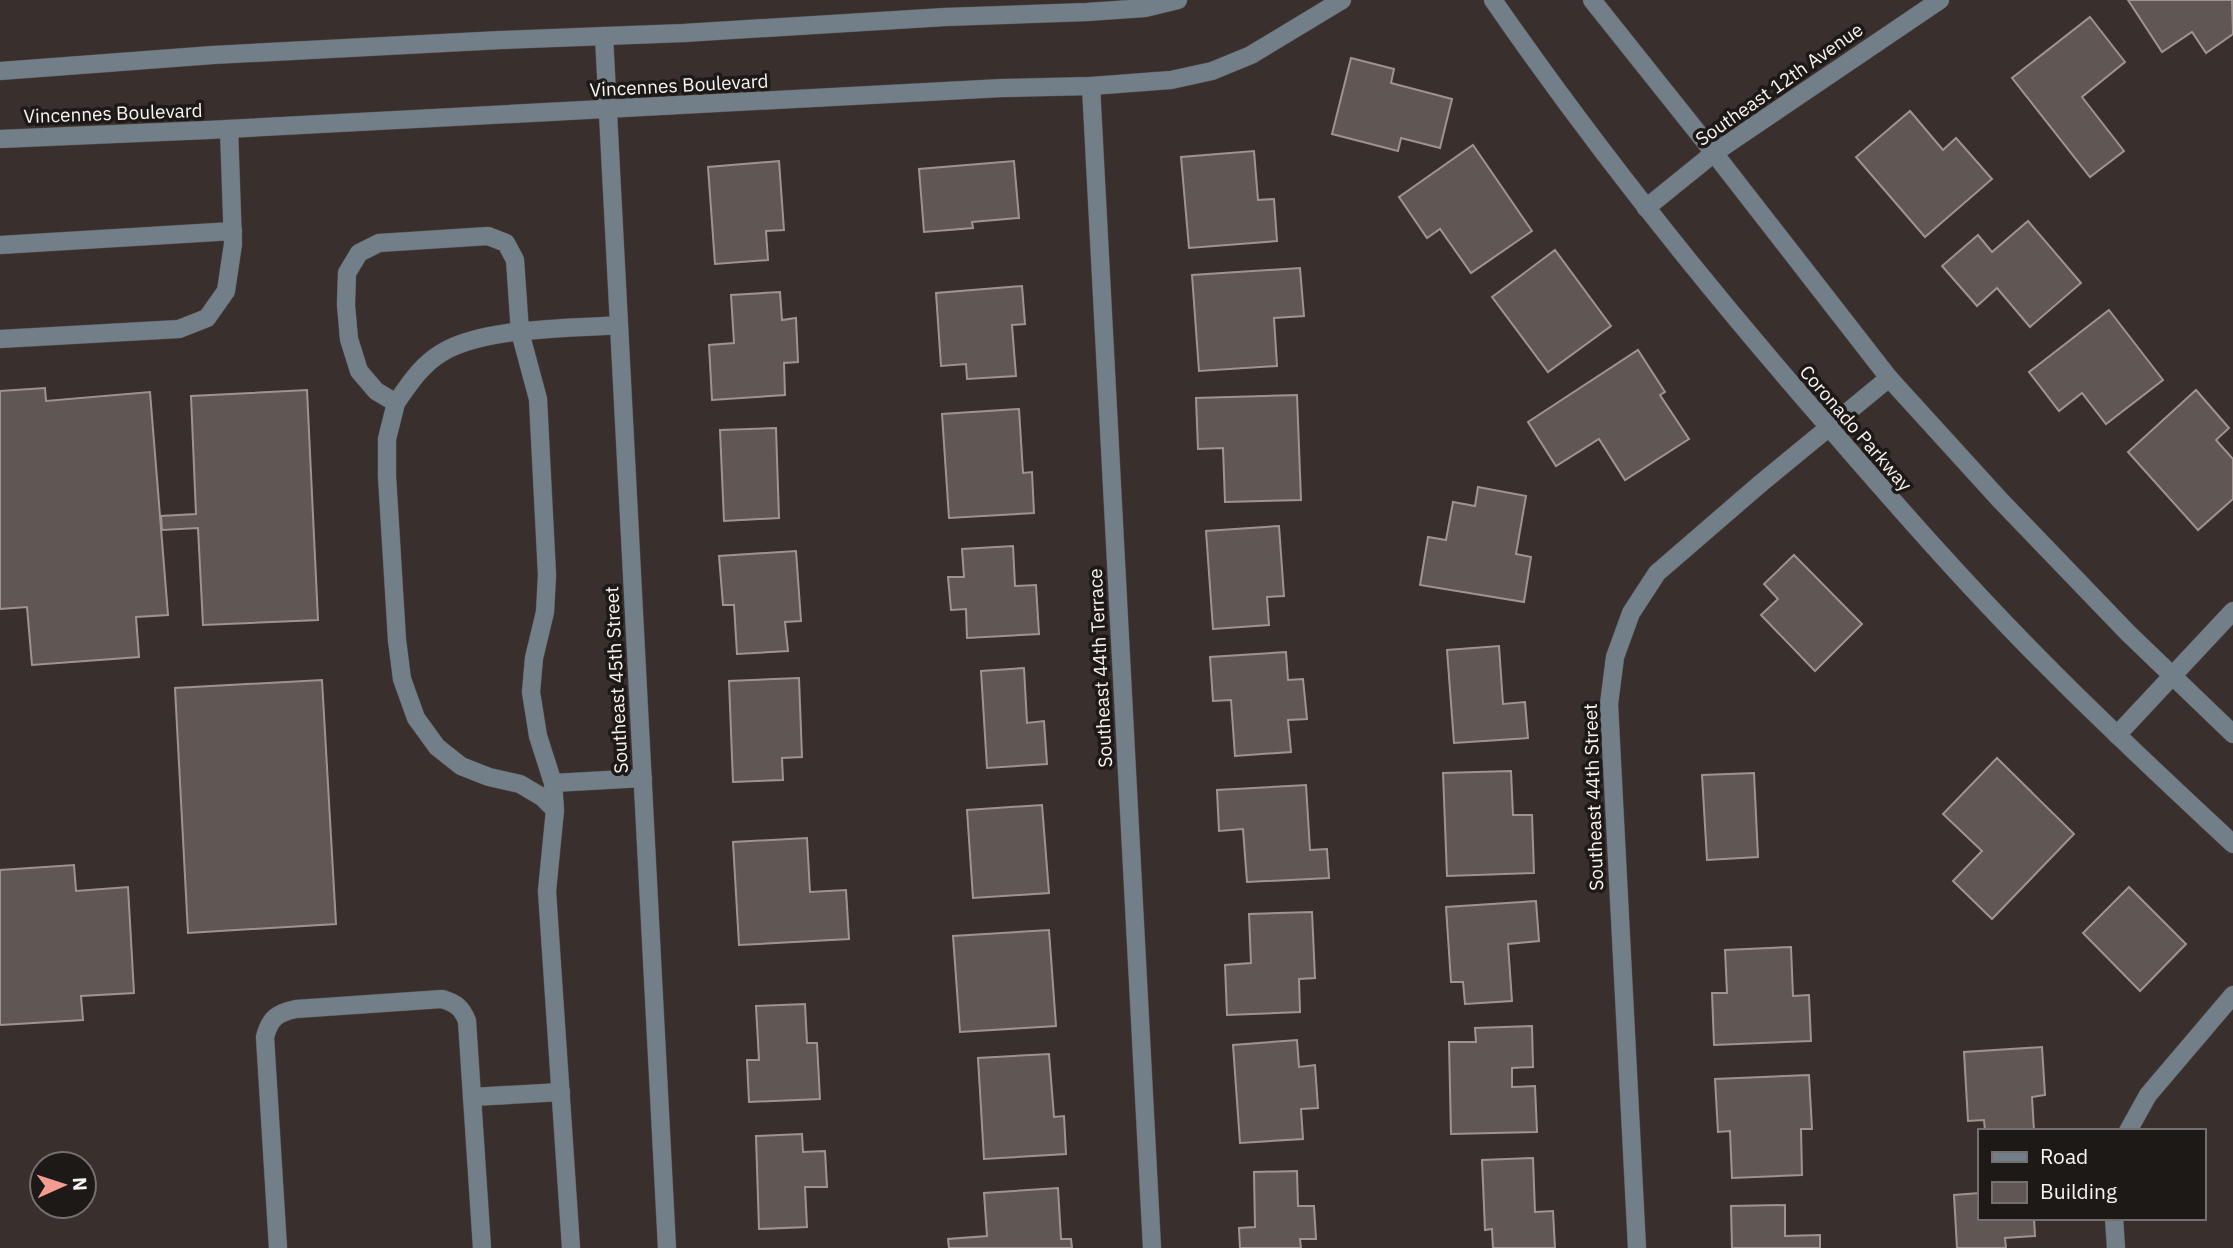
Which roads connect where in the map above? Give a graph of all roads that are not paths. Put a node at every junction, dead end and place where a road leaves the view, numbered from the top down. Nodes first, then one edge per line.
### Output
1 (1178, 0) edge
2 (1342, 0) edge
3 (1493, 0) edge
4 (1592, 0) edge
5 (1940, 0) edge
6 (604, 36) junction
7 (0, 71) edge
8 (1091, 86) junction
9 (607, 110) junction
10 (229, 129) junction
11 (0, 139) edge
12 (1714, 153) junction
13 (1646, 208) junction
14 (233, 232) junction
15 (0, 245) edge
16 (618, 325) junction
17 (520, 332) junction
18 (0, 339) edge
19 (1889, 379) junction
20 (396, 403) junction
21 (1829, 428) junction
22 (2233, 611) edge
23 (2172, 676) junction
24 (2233, 734) edge
25 (2117, 735) junction
26 (642, 778) junction
27 (553, 783) junction
28 (555, 810) junction
29 (2233, 844) edge
30 (2233, 995) edge
31 (561, 1092) junction
32 (472, 1097) junction
33 (2129, 1129) edge
34 (2114, 1220) edge
35 (278, 1248) edge
36 (482, 1248) edge
37 (571, 1248) edge
38 (667, 1248) edge
39 (1152, 1248) edge
40 (1637, 1248) edge
41 (2116, 1248) edge

1 - 6 street
2 - 8 street, Vincennes Boulevard
3 - 13 street, Coronado Parkway
4 - 12 street
5 - 12 street, Southeast 12th Avenue
6 - 7 street
6 - 9 street, Southeast 45th Street
8 - 9 street, Vincennes Boulevard
8 - 39 street, Southeast 44th Terrace
9 - 10 street, Vincennes Boulevard
9 - 16 street, Southeast 45th Street
10 - 11 street, Vincennes Boulevard
10 - 14 street
12 - 13 street, Southeast 12th Avenue
12 - 19 street
13 - 21 street, Coronado Parkway
14 - 15 street
14 - 18 street
16 - 17 street
16 - 26 street, Southeast 45th Street
17 - 20 street
17 - 20 street
17 - 27 street
19 - 21 street, Southeast 44th Street
19 - 23 street
20 - 28 street
21 - 25 street, Coronado Parkway
21 - 40 street, Southeast 44th Street
22 - 23 street
23 - 24 street
23 - 25 street
25 - 29 street, Coronado Parkway
26 - 27 street
26 - 38 street, Southeast 45th Street
27 - 28 street
28 - 31 street
30 - 33 street
31 - 32 street
31 - 37 street
32 - 35 street
32 - 36 street
34 - 41 street

